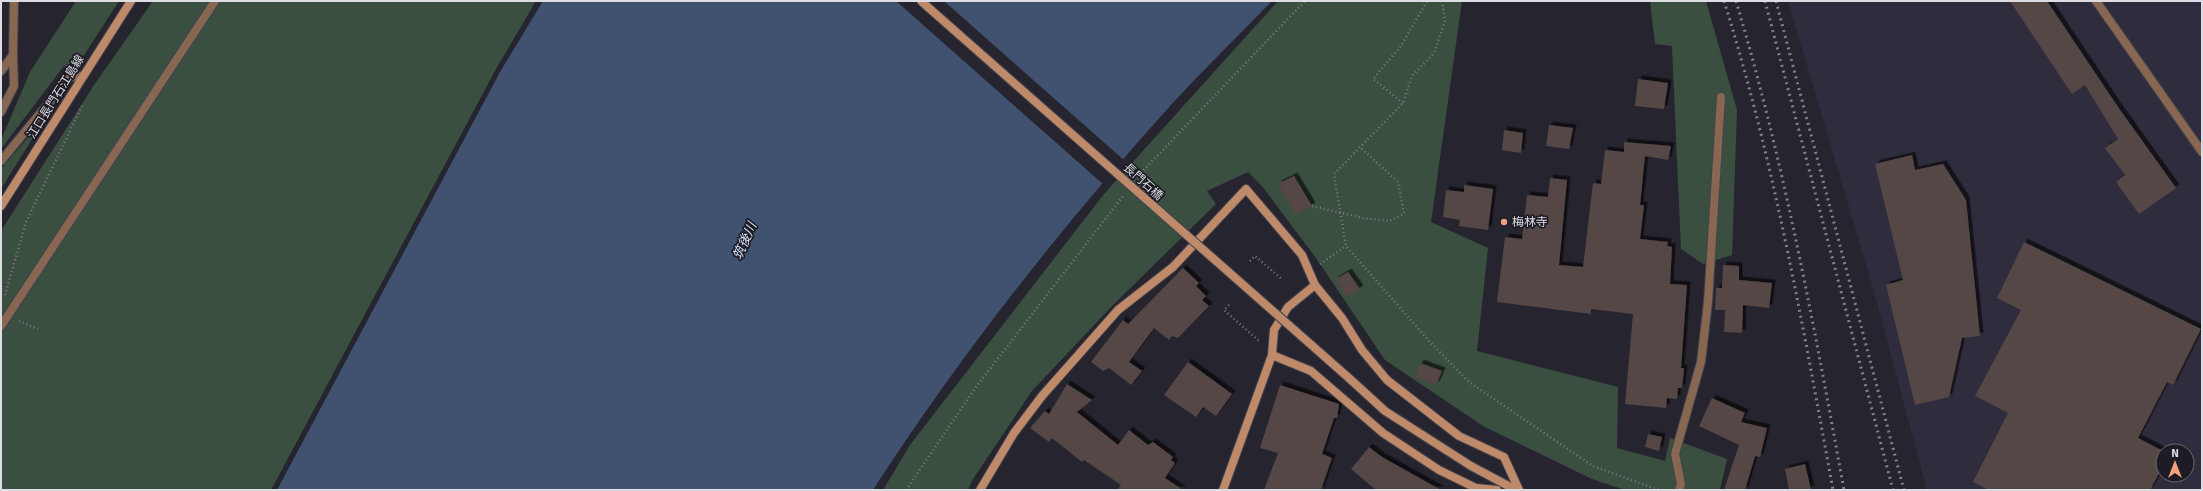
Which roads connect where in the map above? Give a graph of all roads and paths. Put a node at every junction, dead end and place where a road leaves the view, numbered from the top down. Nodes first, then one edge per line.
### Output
1 (14, 1) edge
2 (131, 1) edge
3 (215, 1) edge
4 (922, 1) edge
5 (1305, 1) edge
6 (1427, 1) edge
7 (1442, 1) edge
8 (2096, 1) edge
9 (14, 55) junction
10 (1, 71) edge
11 (83, 76) junction
12 (1721, 97) dead end
13 (1403, 103) junction
14 (82, 104) dead end
15 (1, 112) edge
16 (1360, 147) junction
17 (2202, 152) edge
18 (1, 161) edge
19 (1137, 178) dead end
20 (1128, 190) dead end
21 (1, 206) edge
22 (1312, 206) dead end
23 (1341, 212) junction
24 (1346, 246) junction
25 (1250, 260) dead end
26 (1309, 271) junction
27 (1283, 280) dead end
28 (1315, 285) junction
29 (1229, 305) dead end
30 (7, 316) junction
31 (1, 326) edge
32 (38, 329) dead end
33 (1258, 341) dead end
34 (1272, 356) junction
35 (906, 490) edge
36 (980, 490) edge
37 (1224, 490) edge
38 (1497, 490) edge
39 (1518, 490) edge
40 (1659, 490) edge
41 (1679, 490) edge

1 - 9 street
2 - 11 street, 江口長門石江島線
3 - 30 street
4 - 39 street, 長門石橋, bridge
5 - 19 path
6 - 13 path
7 - 13 path
8 - 17 street
9 - 10 street
9 - 15 street
11 - 18 street
11 - 21 street, 江口長門石江島線
12 - 41 street
13 - 16 path
14 - 30 path
16 - 23 path
16 - 23 path
20 - 35 path
22 - 23 path
23 - 24 path
24 - 26 path
24 - 40 path
25 - 27 path
26 - 28 street
26 - 36 street
28 - 34 street
28 - 39 street
29 - 33 path
30 - 31 street
30 - 32 path
34 - 37 street
34 - 38 street

